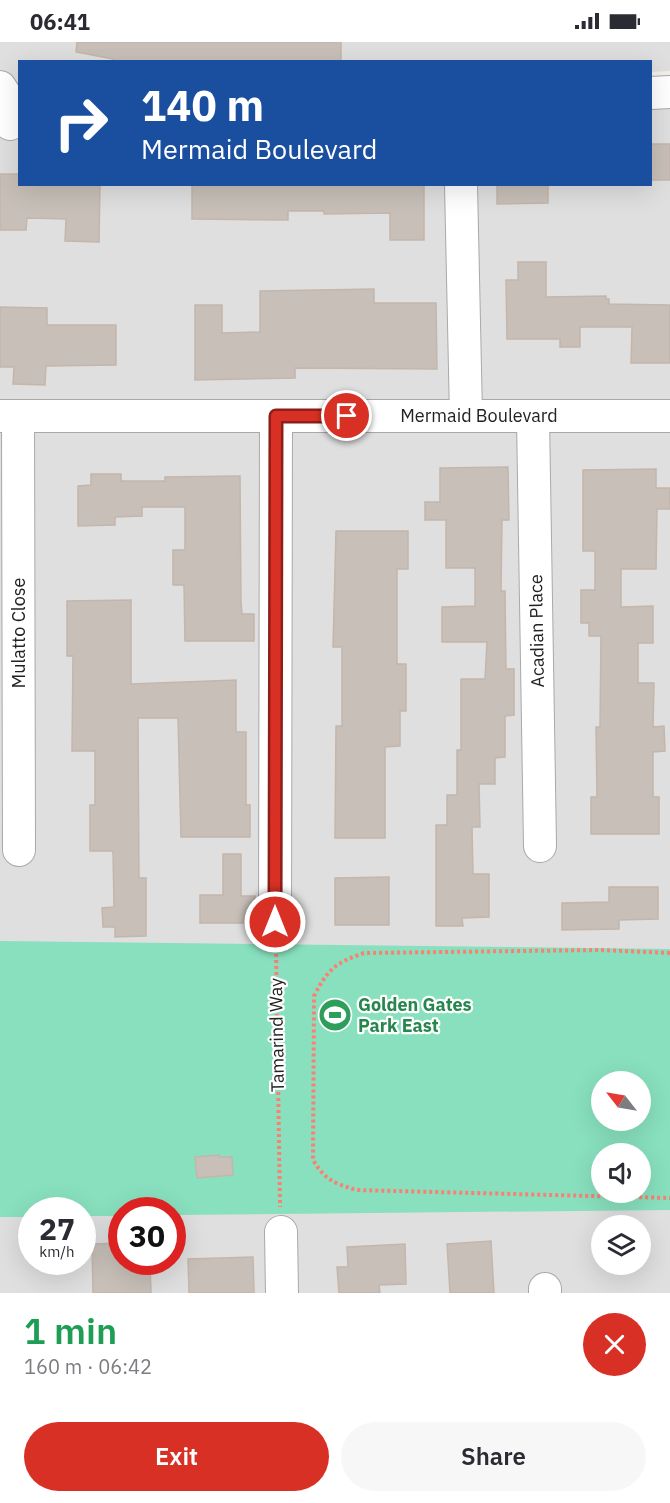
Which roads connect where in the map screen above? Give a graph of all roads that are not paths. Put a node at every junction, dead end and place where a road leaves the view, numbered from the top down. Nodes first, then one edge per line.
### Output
1 (0, 87) edge
2 (670, 92) edge
3 (652, 93) edge
4 (10, 124) edge
5 (461, 186) edge
6 (9, 416) edge
7 (276, 416) junction
8 (466, 416) junction
9 (670, 416) edge
10 (533, 417) junction
11 (540, 846) dead end
12 (20, 850) dead end
13 (275, 922) road end
14 (281, 1232) road end
15 (282, 1293) edge

1 - 4 street
2 - 3 street
5 - 8 street
6 - 7 street, Mermaid Boulevard
6 - 12 street, Mulatto Close
7 - 8 street, Mermaid Boulevard
7 - 13 street
8 - 10 street, Mermaid Boulevard
9 - 10 street, Mermaid Boulevard
10 - 11 street, Acadian Place
14 - 15 street

